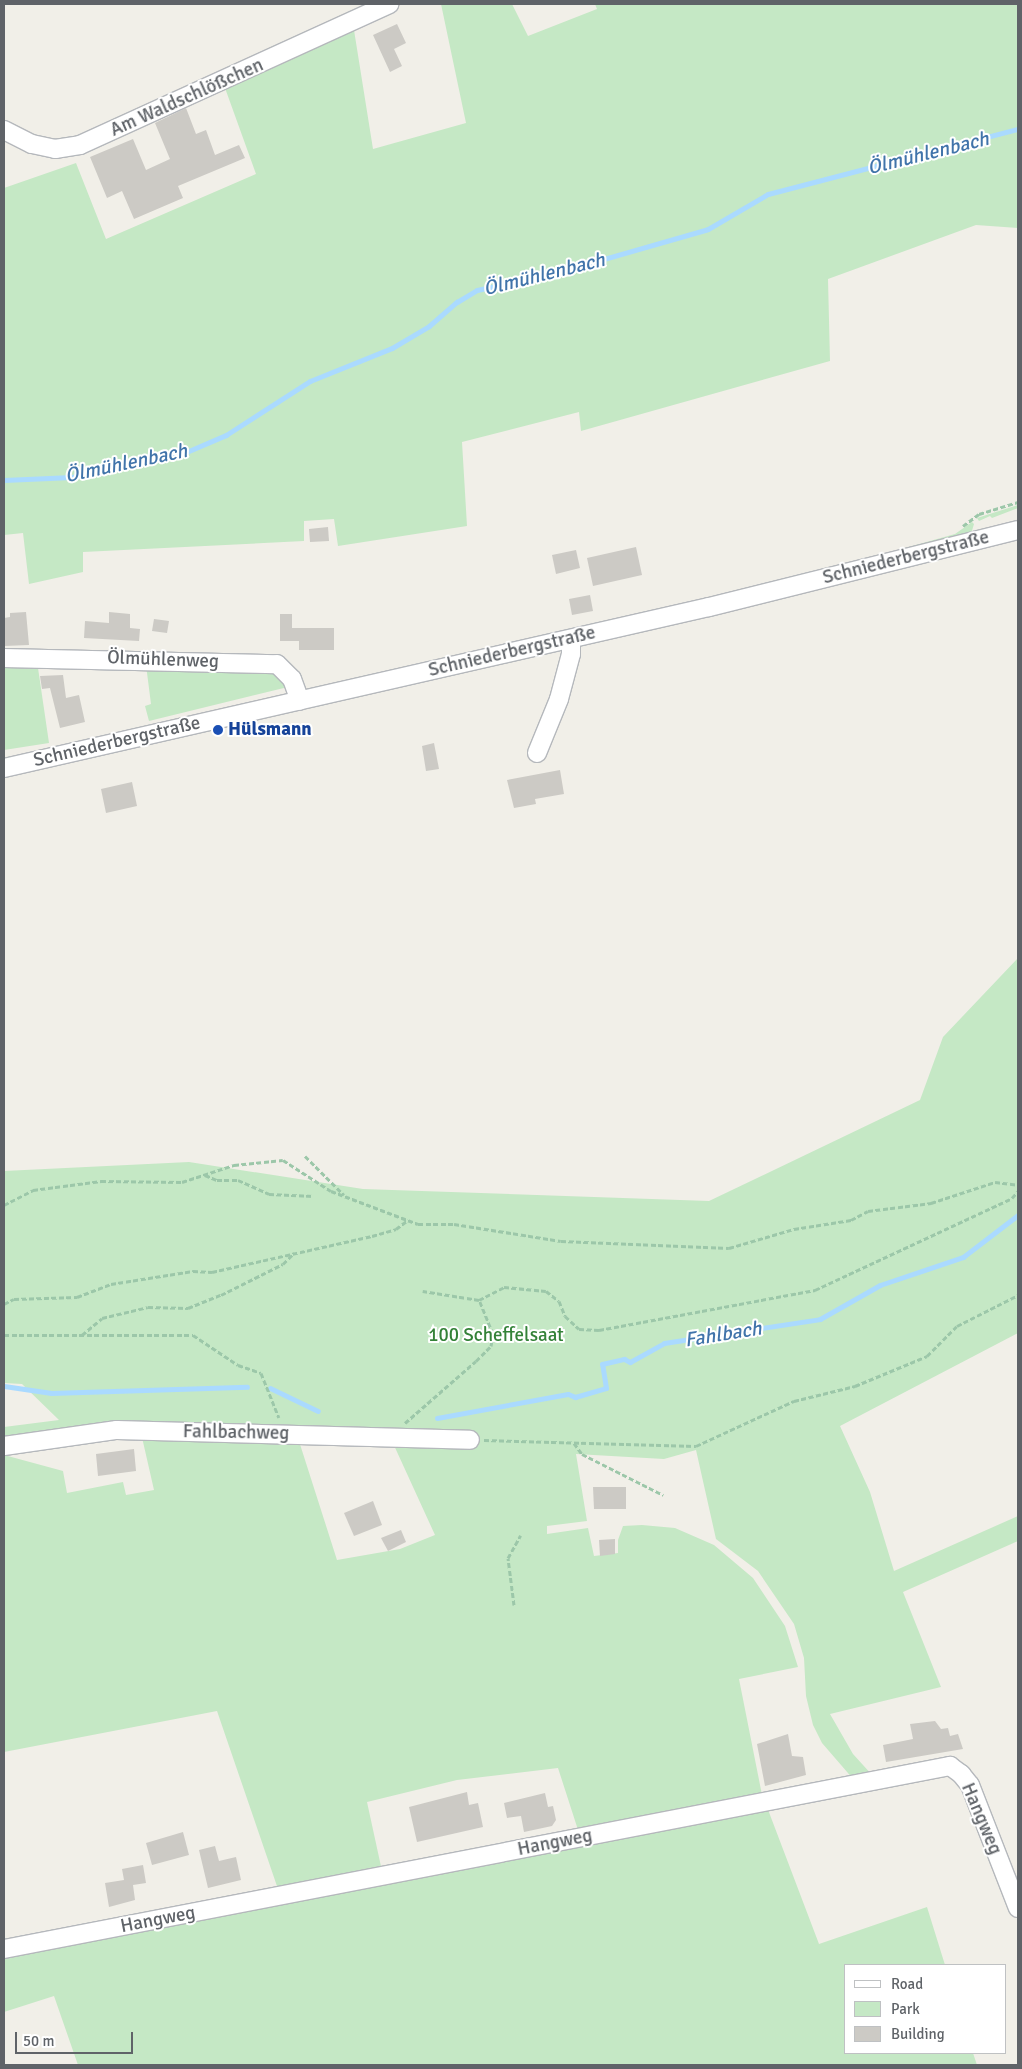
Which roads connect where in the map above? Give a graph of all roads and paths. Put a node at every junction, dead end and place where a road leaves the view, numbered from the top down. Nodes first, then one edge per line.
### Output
1 (389, 4) edge
2 (361, 9) edge
3 (4, 130) edge
4 (1018, 530) edge
5 (571, 639) junction
6 (4, 658) edge
7 (300, 701) junction
8 (537, 753) dead end
9 (4, 768) edge
10 (305, 1156) dead end
11 (205, 1175) junction
12 (1018, 1185) edge
13 (1018, 1191) edge
14 (314, 1196) dead end
15 (346, 1197) junction
16 (4, 1205) edge
17 (408, 1220) junction
18 (294, 1253) junction
19 (423, 1291) dead end
20 (1018, 1295) edge
21 (479, 1300) junction
22 (4, 1304) edge
23 (4, 1334) edge
24 (82, 1335) junction
25 (285, 1434) junction
26 (394, 1437) junction
27 (470, 1440) joint
28 (574, 1443) junction
29 (4, 1446) edge
30 (663, 1495) dead end
31 (521, 1535) dead end
32 (514, 1605) dead end
33 (1018, 1908) edge
34 (4, 1949) edge

1 - 2 street, Am Waldschlößchen
2 - 3 street, Am Waldschlößchen
4 - 5 street, Schniederbergstraße
5 - 7 street, Schniederbergstraße
5 - 8 street
6 - 7 street, Ölmühlenweg
7 - 9 street, Schniederbergstraße
10 - 15 path
11 - 14 path
11 - 15 path
11 - 16 path
12 - 17 path
13 - 21 path
15 - 17 path
17 - 18 path
18 - 22 path
18 - 24 path
19 - 21 path
20 - 28 path
21 - 26 path
23 - 24 path
24 - 25 path
25 - 26 street, Fahlbachweg
25 - 29 street, Fahlbachweg
26 - 27 street, Fahlbachweg
27 - 28 path
28 - 30 path
31 - 32 path
33 - 34 street, Hangweg

